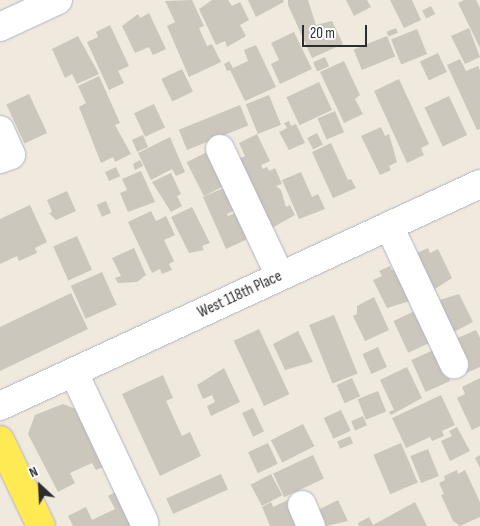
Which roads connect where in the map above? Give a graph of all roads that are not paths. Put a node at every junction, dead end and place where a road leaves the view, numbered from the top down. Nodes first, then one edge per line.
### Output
1 (58, 0) edge
2 (0, 27) edge
3 (0, 130) edge
4 (220, 149) dead end
5 (0, 160) edge
6 (480, 184) edge
7 (389, 226) junction
8 (280, 276) junction
9 (454, 364) dead end
10 (74, 373) junction
11 (0, 406) edge
12 (0, 440) edge
13 (144, 522) dead end
14 (41, 526) edge

1 - 2 street
3 - 5 street
4 - 8 street
6 - 7 street, West 118th Place
7 - 8 street, West 118th Place
7 - 9 street
8 - 10 street, West 118th Place
10 - 11 street, West 118th Place
10 - 13 street
12 - 14 main road

